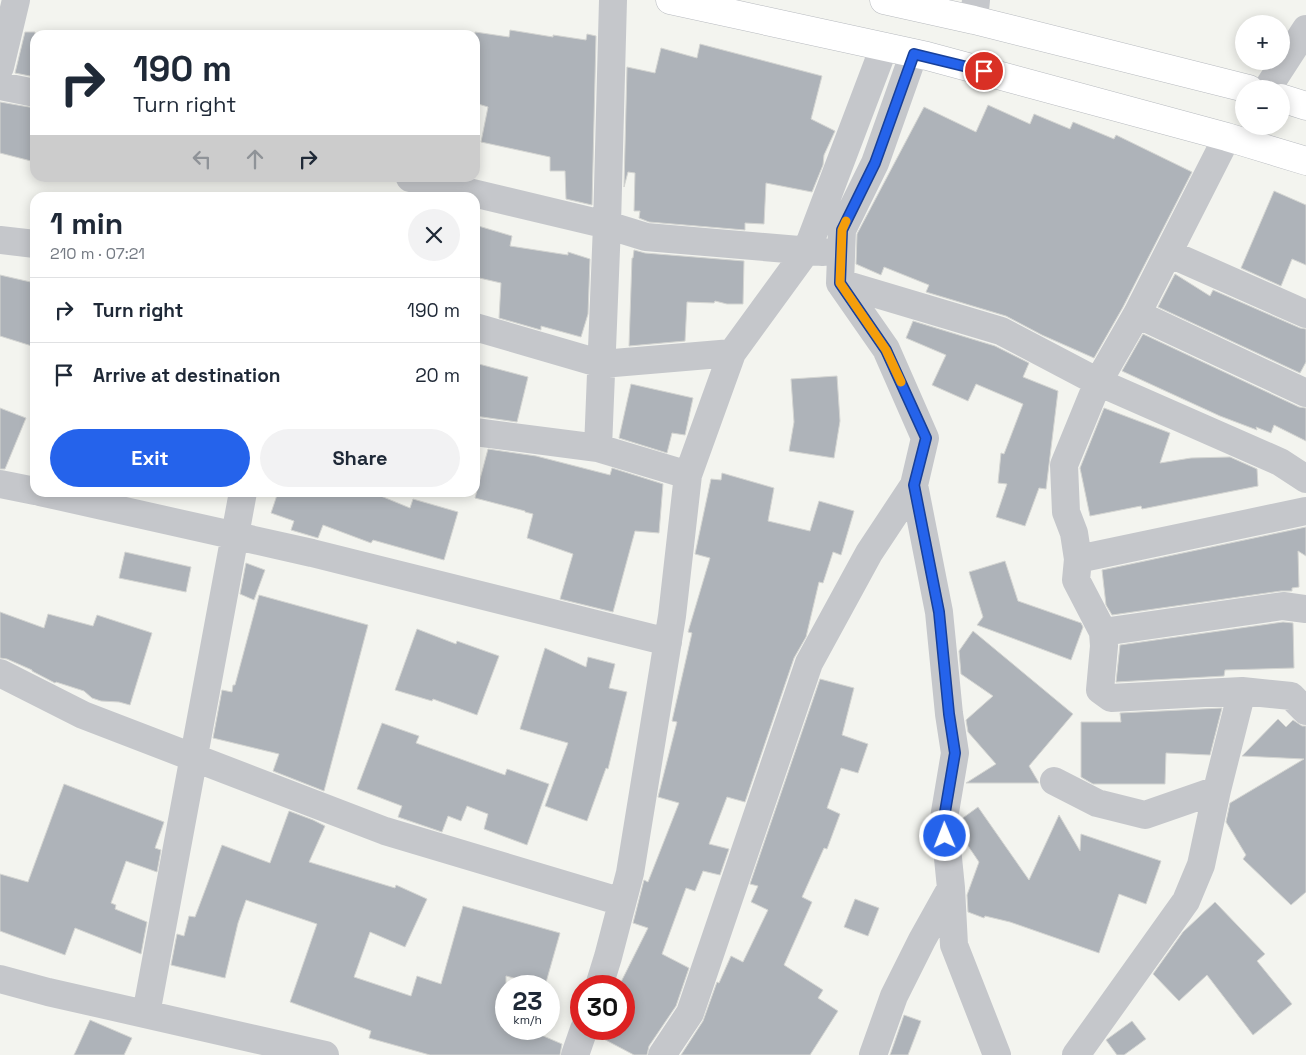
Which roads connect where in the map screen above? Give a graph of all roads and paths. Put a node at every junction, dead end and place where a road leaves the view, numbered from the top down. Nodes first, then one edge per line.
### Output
1 (16, 0) edge
2 (613, 0) edge
3 (670, 0) edge
4 (884, 0) edge
5 (938, 6) edge
6 (975, 10) edge
7 (1306, 28) edge
8 (884, 47) junction
9 (914, 54) junction
10 (0, 67) edge
11 (1274, 80) edge
12 (1235, 85) edge
13 (0, 86) edge
14 (30, 92) edge
15 (1290, 101) edge
16 (1306, 106) edge
17 (1227, 136) junction
18 (1306, 161) edge
19 (427, 182) edge
20 (469, 192) edge
21 (480, 195) edge
22 (607, 225) junction
23 (0, 240) edge
24 (30, 243) edge
25 (808, 250) junction
26 (841, 253) junction
27 (1168, 253) junction
28 (840, 283) junction
29 (1137, 314) junction
30 (1306, 314) edge
31 (480, 328) edge
32 (732, 354) junction
33 (602, 364) junction
34 (1098, 382) junction
35 (1306, 392) edge
36 (480, 433) edge
37 (598, 448) junction
38 (688, 475) junction
39 (1306, 478) edge
40 (0, 484) edge
41 (914, 485) junction
42 (30, 491) edge
43 (63, 497) edge
44 (242, 497) edge
45 (1306, 511) edge
46 (234, 535) junction
47 (1078, 560) junction
48 (1306, 609) edge
49 (1103, 632) junction
50 (668, 642) junction
51 (0, 673) edge
52 (1242, 691) junction
53 (1306, 710) edge
54 (193, 757) junction
55 (1054, 781) dead end
56 (1217, 790) junction
57 (951, 888) junction
58 (622, 902) junction
59 (602, 975) edge
60 (0, 978) edge
61 (146, 1014) junction
62 (580, 1040) edge
63 (325, 1055) edge
64 (575, 1055) edge
65 (662, 1055) edge
66 (873, 1055) edge
67 (996, 1055) edge
68 (1076, 1055) edge

1 - 10 street
2 - 22 street
3 - 8 main road
4 - 5 main road
5 - 6 main road
6 - 12 main road
7 - 11 street
8 - 9 main road
8 - 25 street
9 - 17 main road
9 - 26 street
13 - 14 street
15 - 16 main road
17 - 18 main road
17 - 27 street
19 - 20 street
21 - 22 street
22 - 25 street
22 - 33 street
23 - 24 street
25 - 26 street
25 - 32 street
26 - 28 street
27 - 29 street
27 - 30 street
28 - 34 street
28 - 41 street
29 - 34 street
29 - 35 street
31 - 33 street
32 - 33 street
32 - 38 street
33 - 37 street
34 - 39 street
34 - 47 street
36 - 37 street
37 - 38 street
38 - 50 street
40 - 42 street
41 - 57 street
41 - 65 street
43 - 46 street
44 - 46 street
45 - 47 street
46 - 50 street
46 - 54 street
47 - 49 street
48 - 49 street
49 - 52 street
50 - 58 street
51 - 54 street
52 - 53 street
52 - 56 street
54 - 58 street
54 - 61 street
55 - 56 street
56 - 68 street
57 - 66 street
57 - 67 street
58 - 59 street
60 - 61 street
61 - 63 street
62 - 64 street

